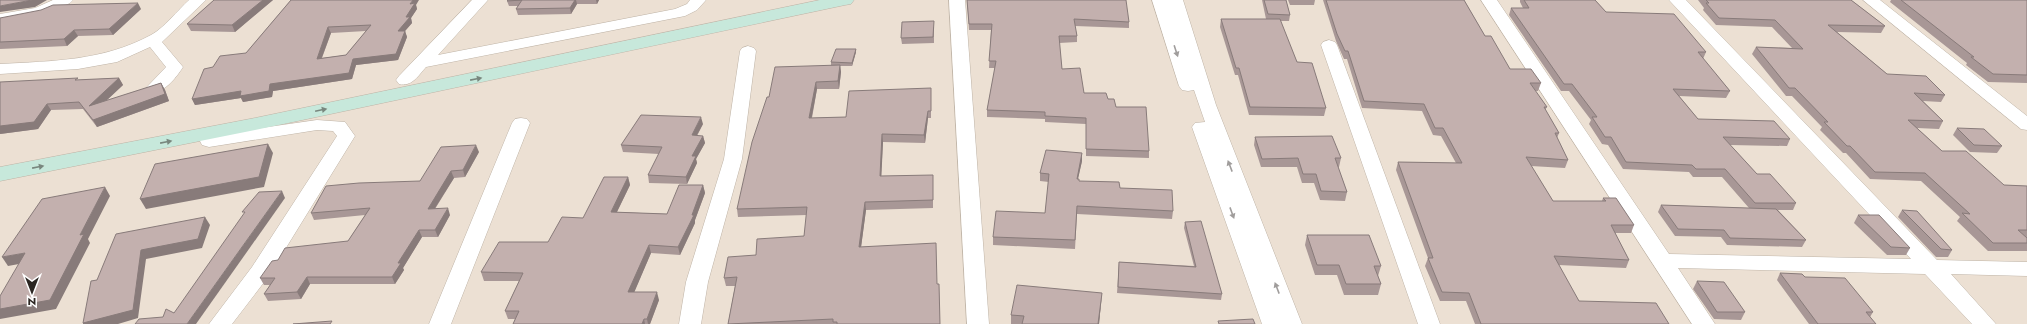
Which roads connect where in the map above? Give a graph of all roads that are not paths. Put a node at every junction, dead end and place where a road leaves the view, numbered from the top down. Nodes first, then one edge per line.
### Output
1 (65, 0) edge
2 (198, 0) edge
3 (480, 0) edge
4 (698, 0) edge
5 (795, 0) edge
6 (846, 0) edge
7 (957, 0) edge
8 (1160, 0) edge
9 (1175, 0) edge
10 (1490, 0) edge
11 (1677, 0) edge
12 (1871, 0) edge
13 (0, 19) edge
14 (1176, 28) junction
15 (153, 41) junction
16 (1329, 45) dead end
17 (748, 51) dead end
18 (422, 63) junction
19 (0, 69) edge
20 (405, 80) junction
21 (155, 88) edge
22 (521, 123) dead end
23 (2026, 123) edge
24 (210, 133) junction
25 (0, 158) edge
26 (0, 174) edge
27 (1662, 261) junction
28 (1931, 267) junction
29 (2027, 269) edge
30 (220, 324) edge
31 (440, 324) edge
32 (690, 324) edge
33 (978, 324) edge
34 (1273, 324) edge
35 (1291, 324) edge
36 (1429, 324) edge
37 (1704, 324) edge
38 (1985, 324) edge

1 - 13 street
2 - 15 street
3 - 18 street
4 - 18 street
5 - 20 main road
24 -> 6 main road
7 - 33 street
8 - 14 street
9 - 14 street
10 - 27 street
11 - 28 street
12 - 23 street
14 -> 34 street
35 -> 14 street
15 - 19 street
15 - 21 street
16 - 36 street
17 - 32 street
18 - 20 street
20 - 25 main road
22 - 31 street
26 -> 24 main road
24 - 30 street
27 - 28 street
27 - 37 street
28 - 29 street
28 - 38 street

